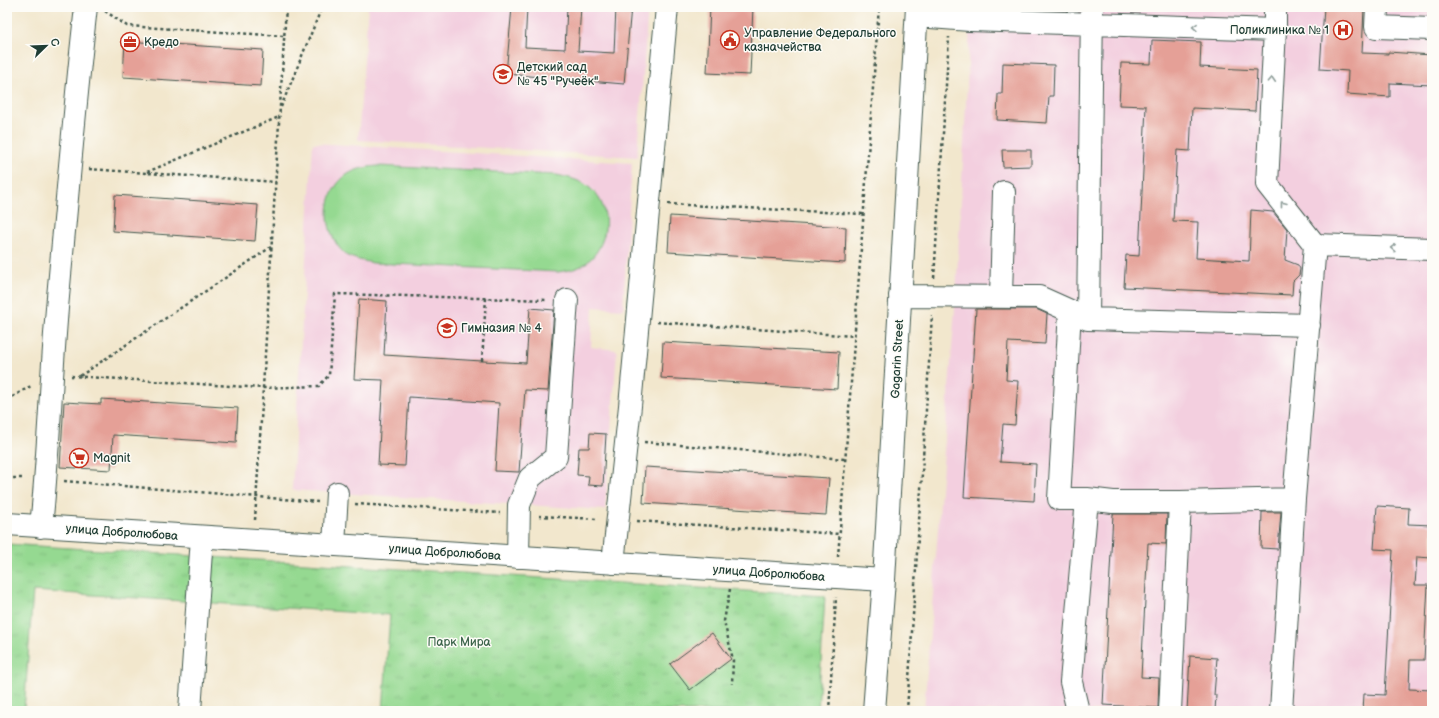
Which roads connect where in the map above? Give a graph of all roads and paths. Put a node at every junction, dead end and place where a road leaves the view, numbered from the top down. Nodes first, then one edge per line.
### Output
1 (86, 7) edge
2 (99, 7) edge
3 (286, 7) edge
4 (322, 7) edge
5 (667, 7) edge
6 (878, 7) edge
7 (1275, 7) edge
8 (1376, 7) edge
9 (917, 12) edge
10 (1092, 15) edge
11 (950, 18) junction
12 (1432, 29) edge
13 (1275, 30) junction
14 (284, 36) junction
15 (280, 109) junction
16 (280, 117) junction
17 (70, 167) junction
18 (145, 173) junction
19 (276, 182) junction
20 (1004, 192) dead end
21 (649, 203) junction
22 (863, 214) junction
23 (1315, 245) junction
24 (272, 247) junction
25 (1432, 249) edge
26 (900, 296) junction
27 (933, 296) junction
28 (1001, 296) junction
29 (486, 298) junction
30 (567, 300) joint
31 (1079, 315) junction
32 (638, 320) junction
33 (1309, 324) junction
34 (854, 336) junction
35 (482, 361) dead end
36 (52, 374) junction
37 (80, 376) junction
38 (263, 388) junction
39 (627, 441) junction
40 (845, 459) junction
41 (7, 478) edge
42 (46, 479) junction
43 (257, 496) junction
44 (337, 498) junction
45 (1087, 499) junction
46 (1294, 499) junction
47 (1180, 502) junction
48 (520, 514) junction
49 (618, 520) junction
50 (7, 524) edge
51 (42, 526) junction
52 (840, 534) junction
53 (202, 537) junction
54 (254, 540) junction
55 (334, 545) junction
56 (518, 557) junction
57 (613, 563) junction
58 (837, 578) junction
59 (884, 580) junction
60 (730, 587) dead end
61 (732, 684) dead end
62 (190, 711) edge
63 (829, 711) edge
64 (874, 711) edge
65 (907, 711) edge
66 (1078, 711) edge
67 (1170, 711) edge
68 (1281, 711) edge

1 - 17 street
2 - 14 path
3 - 14 path
4 - 15 path
5 - 21 street
6 - 22 path
7 - 13 street
8 - 12 street
9 - 11 street
9 - 26 street, Gagarin Street
10 - 11 street
13 -> 10 street
10 - 31 street
11 - 27 path
23 -> 13 street
14 - 15 path
15 - 16 path
16 - 18 path
16 - 19 path
17 - 18 path
17 - 36 street
18 - 19 path
19 - 24 path
20 - 28 street
21 - 22 path
21 - 32 street
22 - 34 path
25 -> 23 street
23 - 33 street
24 - 37 path
24 - 38 path
26 - 27 street
26 - 59 street, Gagarin Street
27 - 28 street
27 - 65 path
28 - 31 street
29 - 30 path
29 - 35 path
29 - 38 path
30 - 48 street
31 - 33 street
31 - 45 street
32 - 34 path
32 - 39 street
33 - 46 street
34 - 40 path
36 - 37 path
36 - 42 street
37 - 38 path
38 - 43 path
39 - 40 path
39 - 49 street
40 - 52 path
41 - 42 path
42 - 43 path
42 - 51 street
43 - 44 path
43 - 54 path
44 - 48 path
44 - 55 street
45 - 47 street
45 - 66 street
46 - 47 street
46 - 68 street
47 - 67 street
48 - 49 path
48 - 56 street
49 - 52 path
49 - 57 street
50 - 51 street, улица Добролюбова
51 - 53 street, улица Добролюбова
52 - 58 path
53 - 54 street, улица Добролюбова
53 - 62 street
54 - 55 street, улица Добролюбова
55 - 56 street, улица Добролюбова
56 - 57 street, улица Добролюбова
57 - 58 street, улица Добролюбова
58 - 59 street, улица Добролюбова
58 - 63 path
59 - 64 street, Gagarin Street
60 - 61 path

